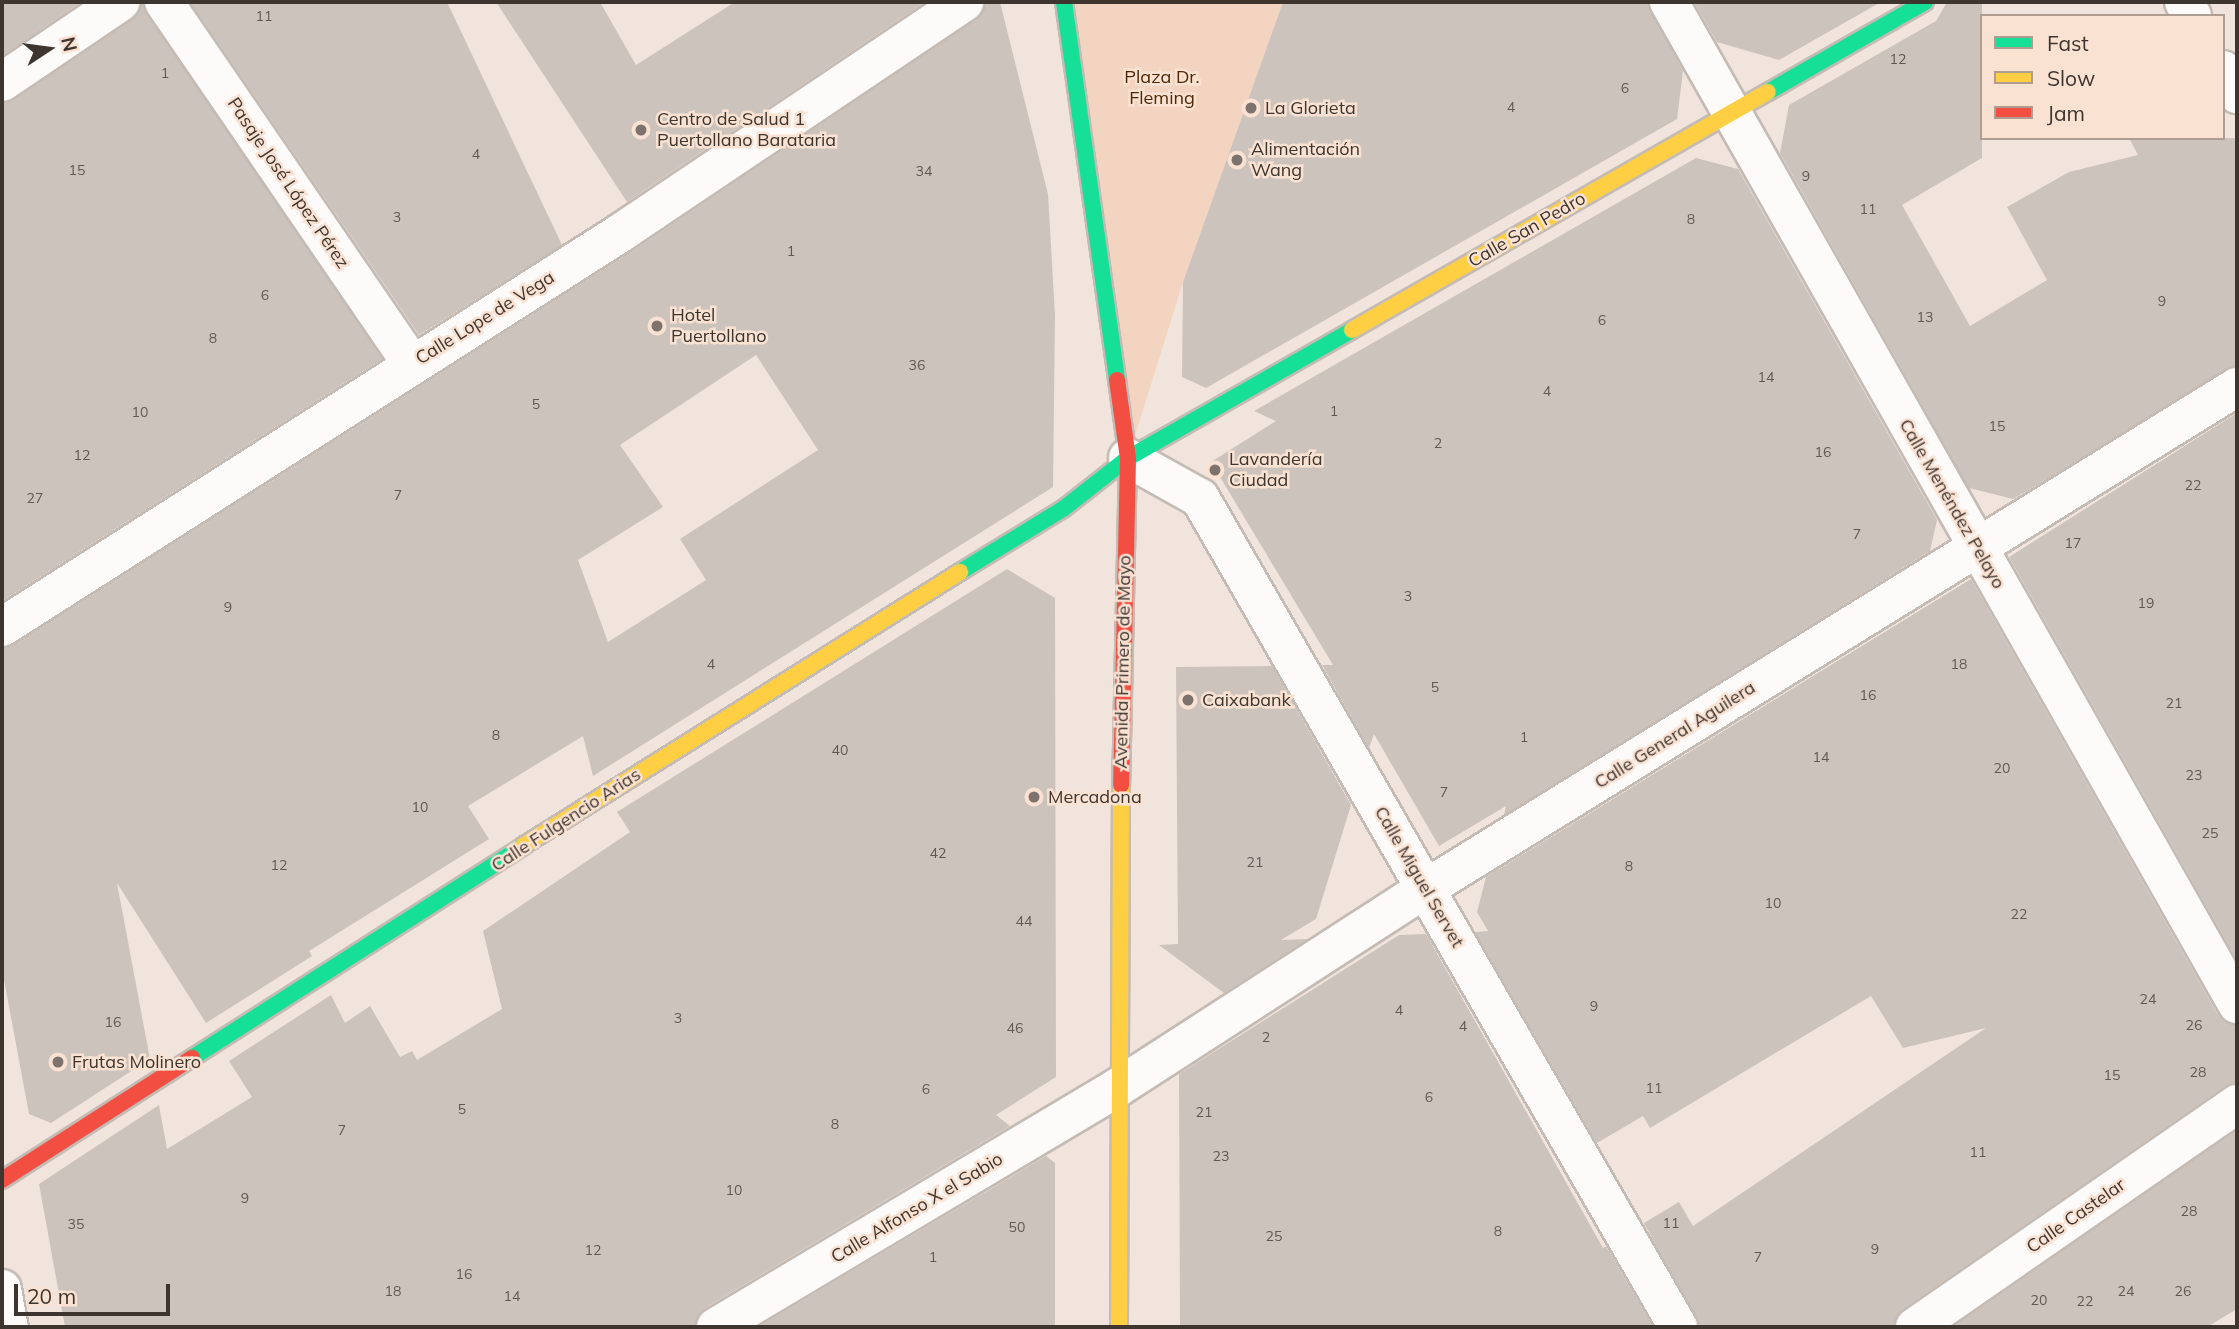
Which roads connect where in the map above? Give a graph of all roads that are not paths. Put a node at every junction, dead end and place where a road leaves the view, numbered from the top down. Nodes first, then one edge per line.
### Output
1 (120, 2) edge
2 (164, 2) edge
3 (964, 2) edge
4 (1063, 2) edge
5 (1669, 2) edge
6 (1925, 2) edge
7 (2225, 73) edge
8 (2, 82) edge
9 (2237, 94) edge
10 (1731, 113) junction
11 (412, 364) junction
12 (2237, 387) edge
13 (1128, 458) junction
14 (1978, 549) junction
15 (2, 627) edge
16 (1425, 889) junction
17 (2237, 1004) edge
18 (1117, 1088) junction
19 (2237, 1104) edge
20 (2, 1180) edge
21 (2, 1289) edge
22 (9, 1327) edge
23 (716, 1327) edge
24 (1119, 1327) edge
25 (1678, 1327) edge
26 (1915, 1327) edge

1 - 8 street
2 - 11 street, Pasaje José López Pérez
3 - 11 street, Calle Lope de Vega
4 - 13 street, Avenida Primero de Mayo
5 - 10 street, Calle Menéndez Pelayo
6 - 10 street, Calle San Pedro
7 - 9 street
10 - 13 street, Calle San Pedro
10 - 14 street, Calle Menéndez Pelayo
11 - 15 street, Calle Lope de Vega
12 - 14 street, Calle General Aguilera
13 - 16 street, Calle Miguel Servet
13 - 18 street, Avenida Primero de Mayo
13 - 20 street, Calle Fulgencio Arias
14 - 16 street, Calle General Aguilera
14 - 17 street, Calle Menéndez Pelayo
16 - 18 street, Calle General Aguilera
16 - 25 street, Calle Miguel Servet
18 - 23 street, Calle Alfonso X el Sabio
18 - 24 street, Avenida Primero de Mayo
19 - 26 street, Calle Castelar
21 - 22 street

